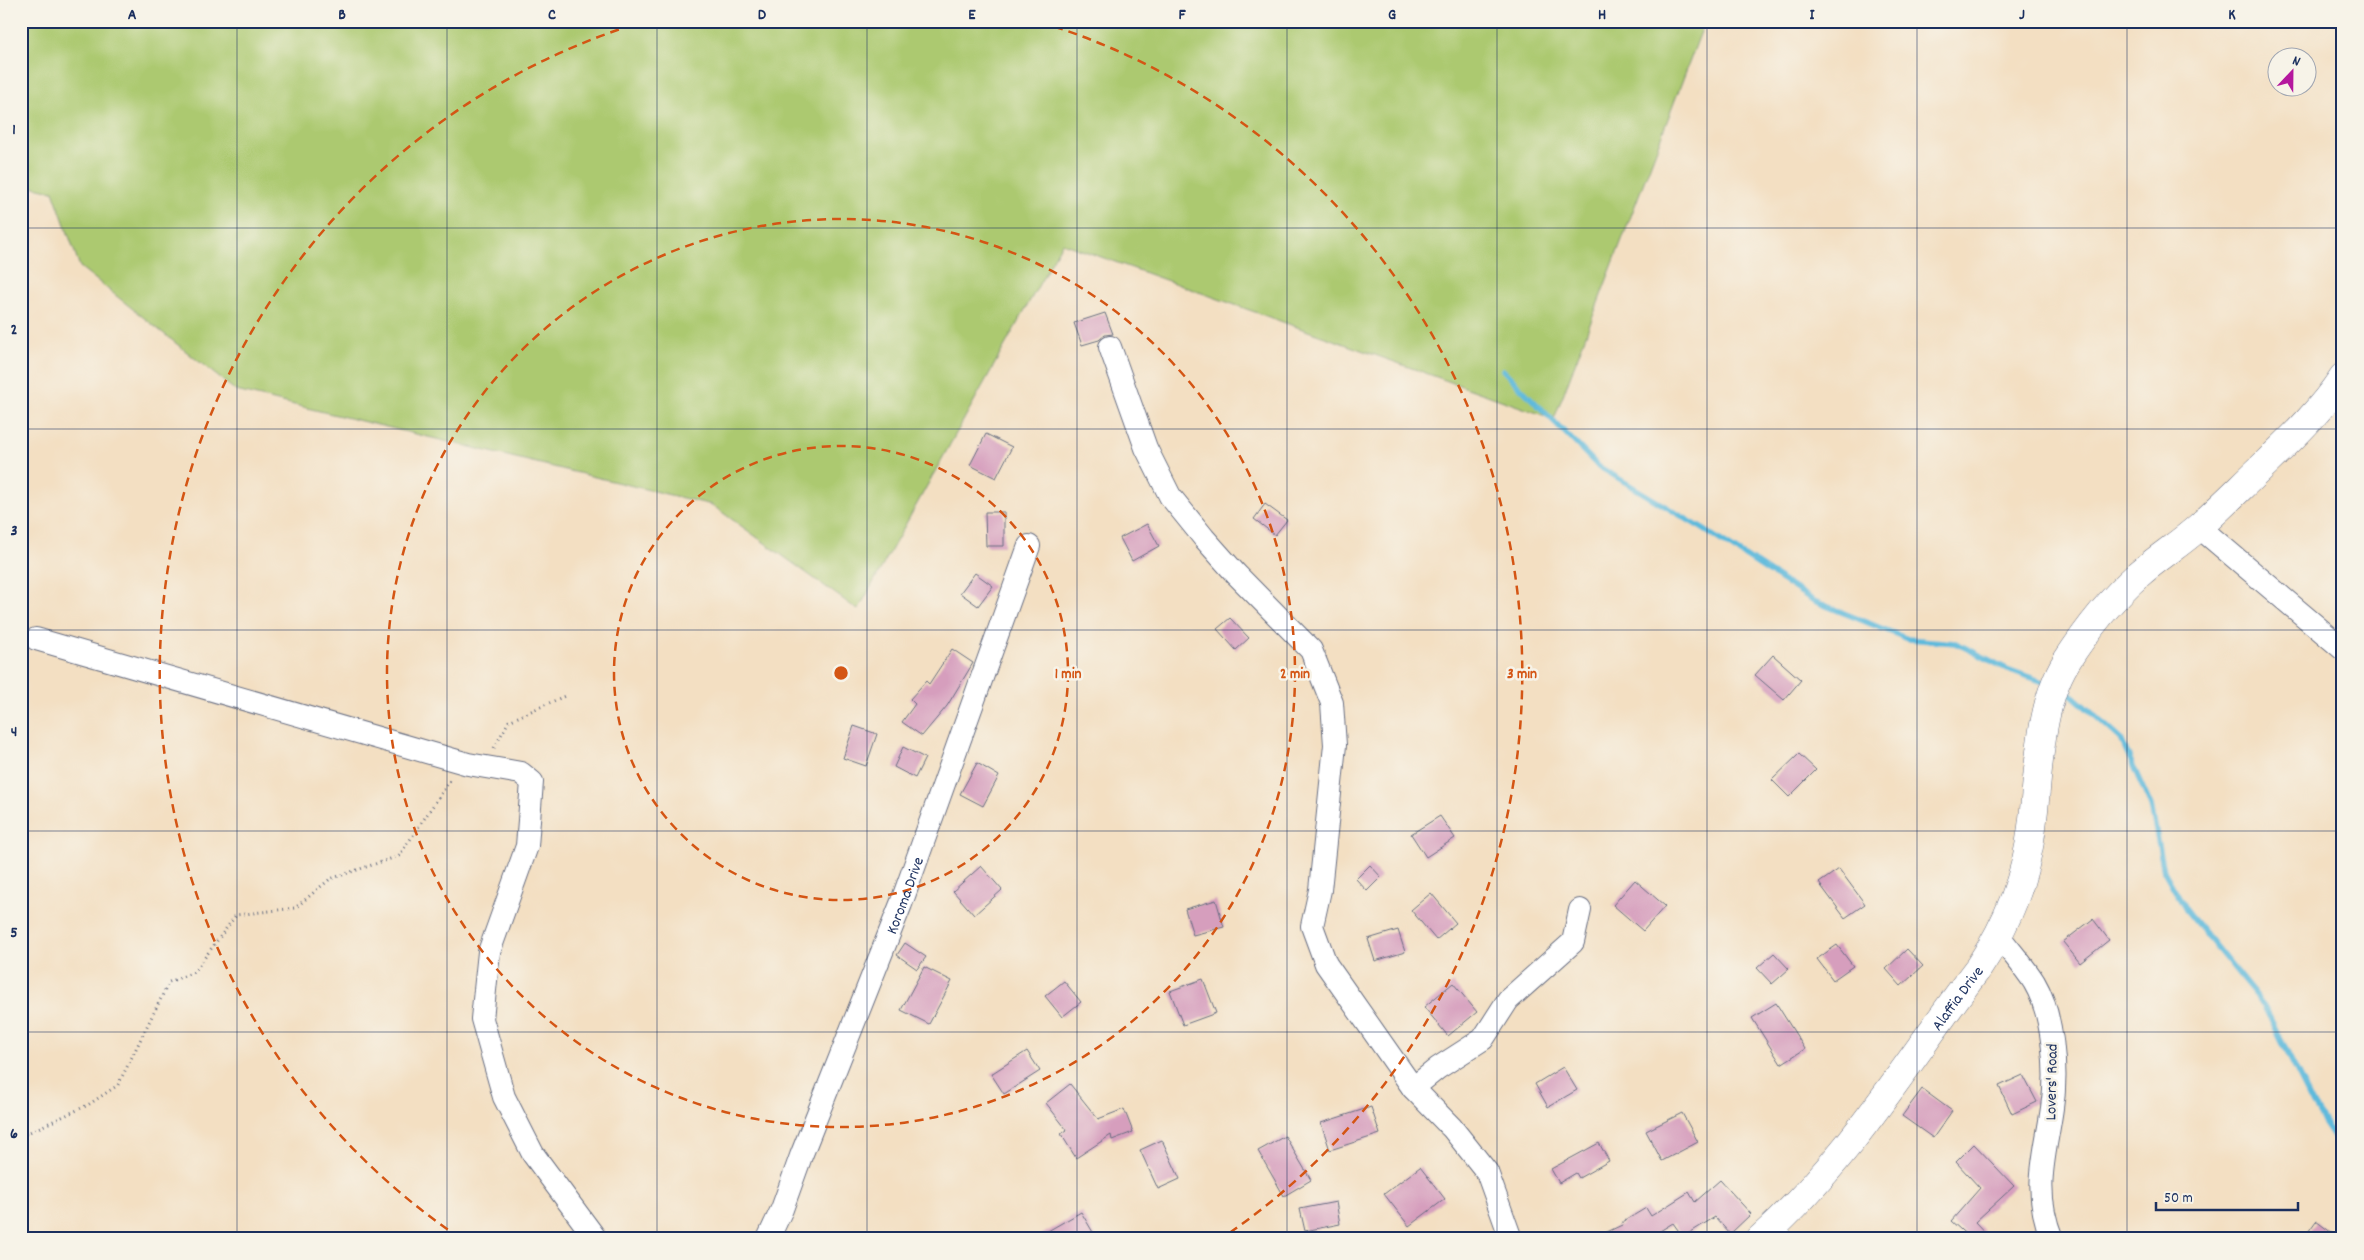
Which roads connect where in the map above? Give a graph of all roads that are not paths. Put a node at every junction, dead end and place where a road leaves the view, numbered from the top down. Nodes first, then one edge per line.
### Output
1 (1110, 347) dead end
2 (2343, 377) edge
3 (2199, 527) junction
4 (1029, 546) dead end
5 (36, 640) dead end
6 (2343, 648) edge
7 (1580, 910) dead end
8 (1999, 936) junction
9 (1413, 1088) junction
10 (596, 1239) edge
11 (768, 1239) edge
12 (1511, 1239) edge
13 (1760, 1239) edge
14 (2052, 1239) edge

1 - 9 street
2 - 3 street, Alaffia Drive
3 - 6 street
3 - 8 street, Alaffia Drive
4 - 11 street, Koroma Drive
5 - 10 street
7 - 9 street
8 - 13 street, Alaffia Drive
8 - 14 street, Lovers' Road
9 - 12 street

